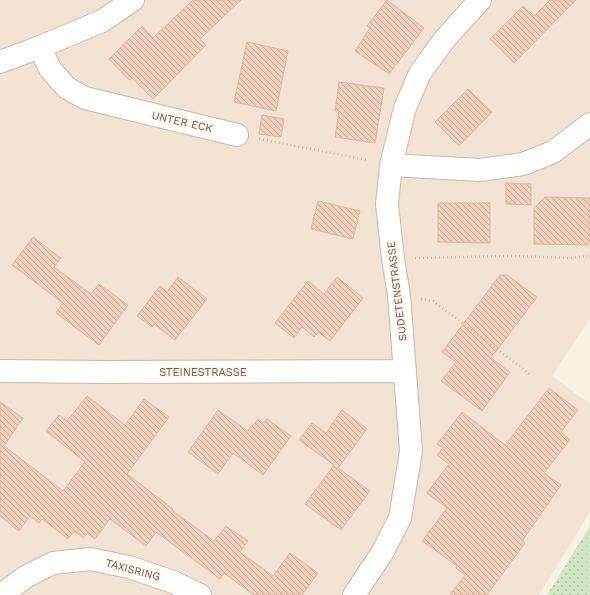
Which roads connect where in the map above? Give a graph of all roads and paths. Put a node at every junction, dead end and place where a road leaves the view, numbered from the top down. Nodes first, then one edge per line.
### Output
1 (133, 0) edge
2 (480, 0) edge
3 (40, 47) junction
4 (0, 62) edge
5 (590, 124) edge
6 (237, 135) joint
7 (391, 165) junction
8 (590, 256) edge
9 (393, 259) junction
10 (399, 295) junction
11 (0, 370) edge
12 (405, 371) junction
13 (531, 375) dead end
14 (1, 595) edge
15 (200, 595) edge
16 (354, 595) edge

1 - 3 street
2 - 7 street, SUDETENSTRASSE
3 - 4 street
3 - 6 street, UNTER ECK
5 - 7 street
6 - 7 path
7 - 9 street, SUDETENSTRASSE
8 - 9 path
9 - 10 street, SUDETENSTRASSE
10 - 12 street, SUDETENSTRASSE
10 - 13 path
11 - 12 street, STEINESTRASSE
12 - 16 street, SUDETENSTRASSE
14 - 15 street, TAXISRING

